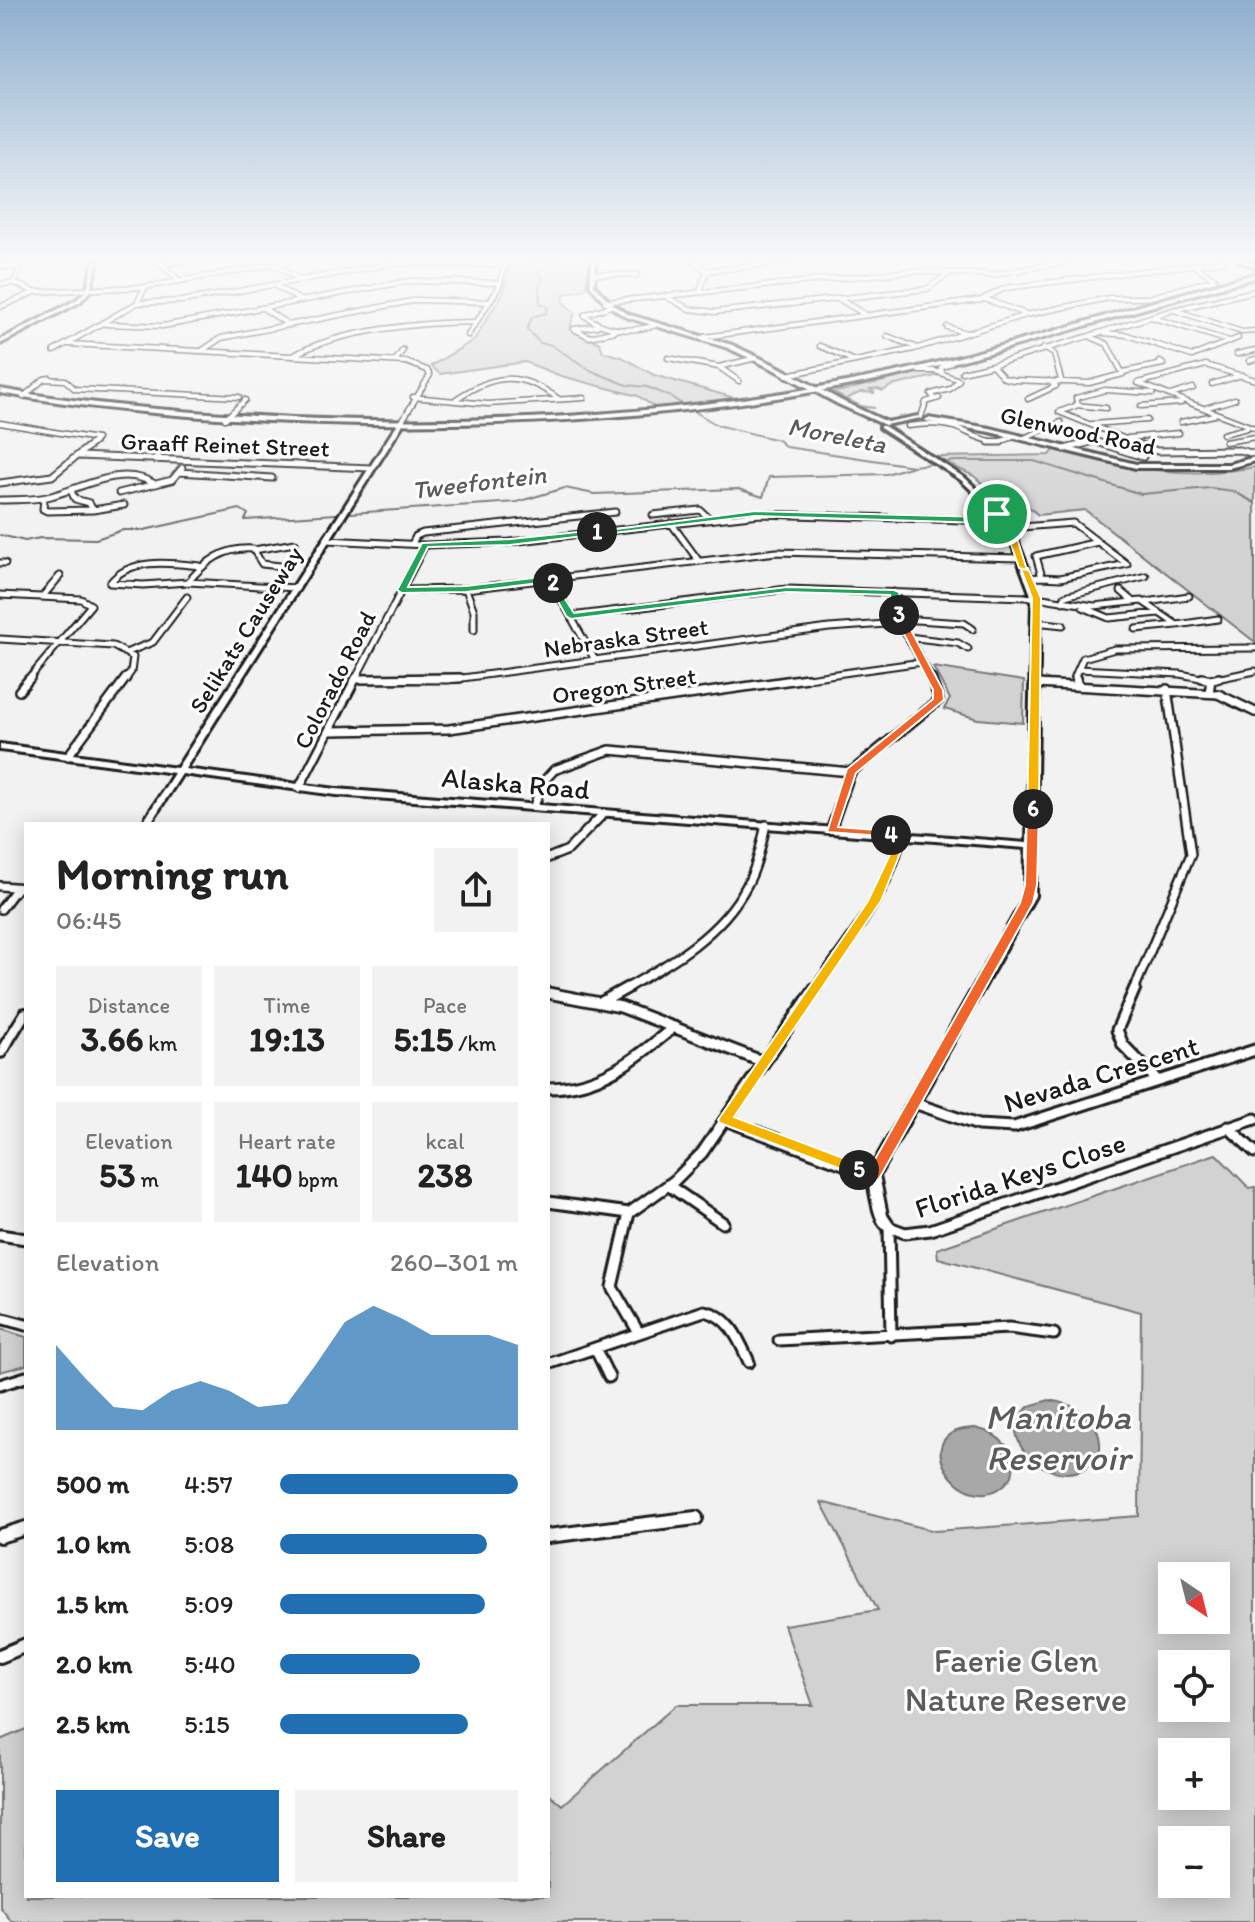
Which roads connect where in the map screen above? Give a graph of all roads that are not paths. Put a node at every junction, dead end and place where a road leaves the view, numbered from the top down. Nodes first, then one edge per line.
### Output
1 (403, 350) dead end
2 (130, 351) edge
3 (198, 351) edge
4 (203, 351) joint
5 (302, 351) edge
6 (738, 351) edge
7 (831, 351) edge
8 (906, 351) edge
9 (986, 351) edge
10 (989, 351) edge
11 (1036, 351) edge
12 (1048, 351) edge
13 (1111, 351) edge
14 (1175, 351) edge
15 (1205, 351) edge
16 (1252, 351) edge
17 (1237, 354) dead end
18 (293, 356) junction
19 (122, 357) dead end
20 (668, 358) dead end
21 (756, 358) junction
22 (395, 361) junction
23 (855, 361) junction
24 (1160, 362) dead end
25 (951, 363) junction
26 (992, 365) junction
27 (719, 367) junction
28 (919, 371) junction
29 (962, 372) dead end
30 (1123, 372) junction
31 (942, 373) junction
32 (789, 375) junction
33 (1242, 375) junction
34 (1003, 378) junction
35 (1061, 380) junction
36 (1255, 380) edge
37 (45, 381) junction
38 (739, 381) dead end
39 (1048, 381) junction
40 (994, 382) dead end
41 (1212, 384) dead end
42 (1193, 388) dead end
43 (817, 390) junction
44 (3, 392) edge
45 (1169, 395) junction
46 (24, 396) junction
47 (947, 396) dead end
48 (415, 397) junction
49 (584, 398) dead end
50 (456, 399) junction
51 (935, 399) junction
52 (1028, 399) dead end
53 (1235, 399) dead end
54 (560, 400) junction
55 (1181, 403) junction
56 (1076, 405) junction
57 (1141, 406) dead end
58 (1106, 408) dead end
59 (1204, 409) junction
60 (1214, 415) junction
61 (923, 417) junction
62 (1255, 417) edge
63 (224, 418) junction
64 (1147, 420) dead end
65 (1061, 422) dead end
66 (1181, 422) dead end
67 (1239, 422) junction
68 (0, 423) edge
69 (397, 424) junction
70 (1086, 424) junction
71 (886, 425) junction
72 (908, 426) dead end
73 (1247, 428) junction
74 (1066, 431) dead end
75 (1255, 432) edge
76 (1179, 433) dead end
77 (1223, 434) dead end
78 (1015, 436) junction
79 (1024, 438) junction
80 (1123, 439) junction
81 (1093, 441) junction
82 (1225, 442) dead end
83 (169, 444) dead end
84 (1065, 449) junction
85 (78, 456) junction
86 (1255, 456) edge
87 (1143, 457) dead end
88 (154, 460) junction
89 (187, 461) junction
90 (371, 468) junction
91 (179, 472) junction
92 (272, 478) dead end
93 (14, 482) junction
94 (0, 483) edge
95 (155, 484) junction
96 (71, 491) junction
97 (119, 493) dead end
98 (8, 499) junction
99 (44, 499) junction
100 (0, 500) edge
101 (124, 505) dead end
102 (93, 510) junction
103 (615, 512) dead end
104 (653, 515) dead end
105 (710, 519) junction
106 (1001, 520) junction
107 (671, 523) junction
108 (327, 540) junction
109 (1098, 542) junction
110 (295, 543) dead end
111 (412, 544) junction
112 (425, 545) junction
113 (254, 550) junction
114 (1020, 558) junction
115 (698, 560) junction
116 (200, 566) junction
117 (280, 566) dead end
118 (60, 576) dead end
119 (1146, 576) dead end
120 (1042, 577) junction
121 (1027, 578) junction
122 (550, 579) junction
123 (188, 582) junction
124 (297, 588) junction
125 (466, 589) junction
126 (402, 590) junction
127 (1121, 591) dead end
128 (894, 592) junction
129 (0, 595) edge
130 (1189, 596) dead end
131 (42, 597) junction
132 (187, 597) dead end
133 (1032, 597) junction
134 (1133, 601) junction
135 (1063, 602) junction
136 (1076, 603) junction
137 (1145, 603) junction
138 (1160, 613) junction
139 (571, 616) junction
140 (1218, 619) dead end
141 (900, 621) junction
142 (1035, 622) junction
143 (1063, 625) dead end
144 (1177, 625) junction
145 (973, 629) dead end
146 (1136, 629) dead end
147 (474, 630) dead end
148 (908, 637) junction
149 (0, 639) edge
150 (60, 642) junction
151 (1255, 648) edge
152 (968, 649) dead end
153 (128, 652) junction
154 (595, 660) junction
155 (922, 662) junction
156 (1078, 669) junction
157 (1255, 671) edge
158 (357, 679) junction
159 (1211, 680) junction
160 (1036, 684) junction
161 (1078, 686) junction
162 (1167, 689) junction
163 (19, 691) dead end
164 (1209, 693) junction
165 (1255, 712) edge
166 (329, 731) junction
167 (0, 747) edge
168 (68, 756) junction
169 (179, 772) junction
170 (851, 772) junction
171 (299, 788) junction
172 (534, 806) junction
173 (604, 813) junction
174 (147, 822) edge
175 (766, 825) junction
176 (831, 829) junction
177 (901, 836) junction
178 (1031, 846) junction
179 (550, 857) edge
180 (0, 886) edge
181 (21, 888) edge
182 (1, 909) edge
183 (550, 993) edge
184 (602, 1002) junction
185 (24, 1015) edge
186 (674, 1027) junction
187 (1255, 1050) edge
188 (0, 1053) edge
189 (764, 1062) junction
190 (1158, 1081) junction
191 (550, 1088) edge
192 (914, 1103) junction
193 (1255, 1119) edge
194 (725, 1120) junction
195 (1228, 1127) junction
196 (1255, 1152) edge
197 (873, 1175) junction
198 (668, 1185) junction
199 (550, 1202) edge
200 (629, 1213) junction
201 (723, 1223) dead end
202 (889, 1227) junction
203 (0, 1235) edge
204 (24, 1239) edge
205 (0, 1318) edge
206 (24, 1324) edge
207 (639, 1333) junction
208 (1054, 1334) dead end
209 (891, 1336) junction
210 (779, 1340) dead end
211 (595, 1348) junction
212 (749, 1362) dead end
213 (550, 1363) edge
214 (609, 1377) dead end
215 (24, 1378) edge
216 (0, 1385) edge
217 (696, 1518) dead end
218 (24, 1529) edge
219 (0, 1536) edge
220 (550, 1536) edge
221 (24, 1646) edge
222 (0, 1656) edge

1 - 22 street
2 - 19 street
3 - 4 street
4 - 18 street
5 - 18 street
6 - 21 street
7 - 23 street
8 - 23 street
9 - 43 main road
10 - 25 main road
11 - 26 street
12 - 35 street
13 - 30 street
14 - 15 street
16 - 17 street
18 - 22 street
20 - 27 street
21 - 27 street
21 - 32 street
22 - 48 street, Selikats Causeway
23 - 32 street
24 - 30 street
25 - 28 main road
25 - 31 street
26 - 29 street
26 - 34 street
27 - 38 street
28 - 31 street
28 - 43 main road
30 - 35 street
31 - 51 street
32 - 43 street
33 - 36 street
33 - 41 street
33 - 45 street
34 - 39 street
34 - 40 street
35 - 39 street
37 - 44 main road
37 - 46 street
37 - 63 street
39 - 52 street
42 - 45 street
43 - 69 main road
43 - 71 street
44 - 46 main road
45 - 59 street
46 - 63 main road
47 - 51 street
48 - 50 street
48 - 69 street, Selikats Causeway
49 - 54 street
50 - 54 street
50 - 54 street
51 - 61 street
53 - 59 street
55 - 56 street
55 - 57 street
55 - 60 street
56 - 58 street
56 - 70 street
59 - 67 street
60 - 66 street
60 - 73 street
61 - 71 street, Glenwood Road
61 - 78 street, Glenwood Road
62 - 67 street
63 - 69 main road
64 - 70 street
65 - 79 street
67 - 75 street
68 - 85 street
69 - 90 street, Selikats Causeway
70 - 80 street
71 - 106 street
72 - 78 street
73 - 75 street
73 - 77 street
74 - 81 street
75 - 82 street
76 - 80 street
78 - 79 street, Glenwood Road
79 - 84 street, Glenwood Road
80 - 86 street
81 - 84 street
81 - 87 street
83 - 88 street
84 - 86 street, Glenwood Road
85 - 88 street, Graaff Reinet Street
85 - 93 street
88 - 89 street, Graaff Reinet Street
89 - 90 street, Graaff Reinet Street
89 - 91 street
90 - 108 street, Selikats Causeway
91 - 92 street
91 - 95 street
93 - 94 street
93 - 98 street
95 - 96 street
95 - 97 street
96 - 99 street
96 - 102 street
98 - 99 street
98 - 100 street
99 - 102 street
101 - 102 street
103 - 111 street
104 - 105 street
105 - 106 street
105 - 107 street
106 - 109 street
106 - 114 street
107 - 112 street
107 - 115 street
108 - 111 street
108 - 124 street, Selikats Causeway
109 - 120 street
109 - 120 street
110 - 113 street
111 - 112 street
112 - 126 street, Colorado Road
113 - 116 street
113 - 117 street
114 - 115 street
114 - 121 street
115 - 122 street
116 - 123 street
116 - 123 street
118 - 131 street
119 - 135 street
120 - 121 street
121 - 133 street
122 - 125 street
122 - 139 street
123 - 124 street
124 - 169 street, Selikats Causeway
125 - 126 street
125 - 147 street
126 - 158 street, Colorado Road
127 - 134 street
128 - 133 street
128 - 139 street
128 - 141 street
129 - 131 street
130 - 137 street
131 - 150 street
132 - 153 street
133 - 135 street
133 - 142 street
134 - 136 street
134 - 137 street
135 - 136 street
136 - 138 street
137 - 138 street
138 - 144 street
139 - 154 street
140 - 144 street
141 - 145 street, Nebraska Street
141 - 148 street
141 - 154 street, Nebraska Street
142 - 143 street
142 - 160 street
144 - 146 street
148 - 152 street
148 - 155 street
149 - 150 street
150 - 153 street
150 - 163 street
151 - 156 street
153 - 168 street
154 - 158 street, Nebraska Street
155 - 166 street, Oregon Street
155 - 170 street
156 - 159 street
156 - 161 street
157 - 159 street
158 - 166 street, Colorado Road
159 - 164 street
160 - 161 street
160 - 178 street
161 - 162 street
162 - 164 street
162 - 190 street
164 - 165 street
166 - 171 street, Colorado Road
167 - 168 street, Alaska Road
168 - 169 street, Alaska Road
169 - 171 street, Alaska Road
169 - 174 street, Selikats Causeway
170 - 172 street
170 - 176 street
171 - 172 street, Alaska Road
172 - 173 street, Alaska Road
173 - 175 street, Alaska Road
173 - 179 street
175 - 176 street, Alaska Road
175 - 184 street
176 - 177 street, Alaska Road
177 - 178 street, Alaska Road
177 - 189 street
178 - 192 street
180 - 181 street
181 - 182 street
183 - 184 street
184 - 186 street
185 - 188 street
186 - 189 street
186 - 191 street
187 - 190 street, Nevada Crescent
189 - 194 street
190 - 192 street, Nevada Crescent
192 - 197 street
193 - 195 street, Florida Keys Close
194 - 197 street
194 - 198 street
195 - 196 street
195 - 202 street, Florida Keys Close
197 - 202 street
198 - 200 street
198 - 201 street
199 - 200 street
200 - 207 street
202 - 209 street
203 - 204 street
205 - 206 street
207 - 211 street
207 - 212 street
208 - 209 street
209 - 210 street
211 - 213 street
211 - 214 street
215 - 216 street
217 - 220 street
218 - 219 street
221 - 222 street

